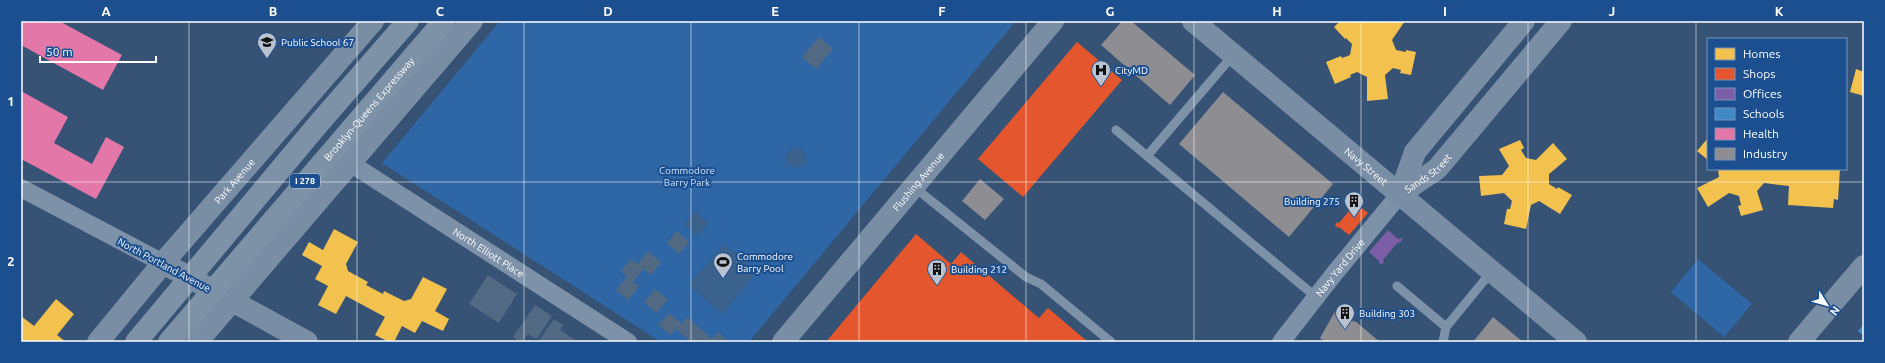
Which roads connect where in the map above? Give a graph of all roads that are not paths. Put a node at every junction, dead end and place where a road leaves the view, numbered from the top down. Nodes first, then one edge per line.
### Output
1 (373, 21) edge
2 (408, 21) edge
3 (444, 21) edge
4 (472, 21) edge
5 (1053, 21) edge
6 (1193, 21) edge
7 (1524, 21) edge
8 (1561, 21) edge
9 (1233, 54) junction
10 (1116, 130) dead end
11 (1147, 156) junction
12 (350, 162) junction
13 (914, 187) junction
14 (21, 188) edge
15 (1400, 194) junction
16 (163, 263) junction
17 (1864, 266) edge
18 (1492, 271) junction
19 (1397, 286) dead end
20 (1316, 297) junction
21 (232, 302) junction
22 (1446, 327) junction
23 (98, 342) edge
24 (136, 342) edge
25 (168, 342) edge
26 (197, 342) edge
27 (307, 342) edge
28 (628, 342) edge
29 (783, 342) edge
30 (1111, 342) edge
31 (1281, 342) edge
32 (1443, 342) edge
33 (1576, 342) edge
34 (1799, 342) edge

1 - 16 main road, Park Avenue
2 - 24 highway, I 278, bridge
3 - 25 highway, Brooklyn-Queens Expressway / I 278, bridge
4 - 12 main road
5 - 13 main road, Flushing Avenue
6 - 9 main road, Navy Street
7 - 15 main road, Sands Street
8 - 15 main road, Sands Street
9 - 11 lane
9 - 15 main road, Navy Street
10 - 11 lane
11 - 20 lane
12 - 21 main road
12 - 28 street, North Elliott Place
13 - 29 main road, Flushing Avenue
13 - 30 lane
14 - 16 street, North Portland Avenue
15 - 18 main road, Navy Street
15 - 20 street, Navy Yard Drive
16 - 21 main road, North Portland Avenue
16 - 23 main road, Park Avenue
17 - 34 main road
18 - 22 lane
18 - 33 main road, Navy Street
19 - 22 lane
20 - 31 street, Navy Yard Drive
21 - 26 main road
21 - 27 main road, North Portland Avenue
22 - 32 lane

